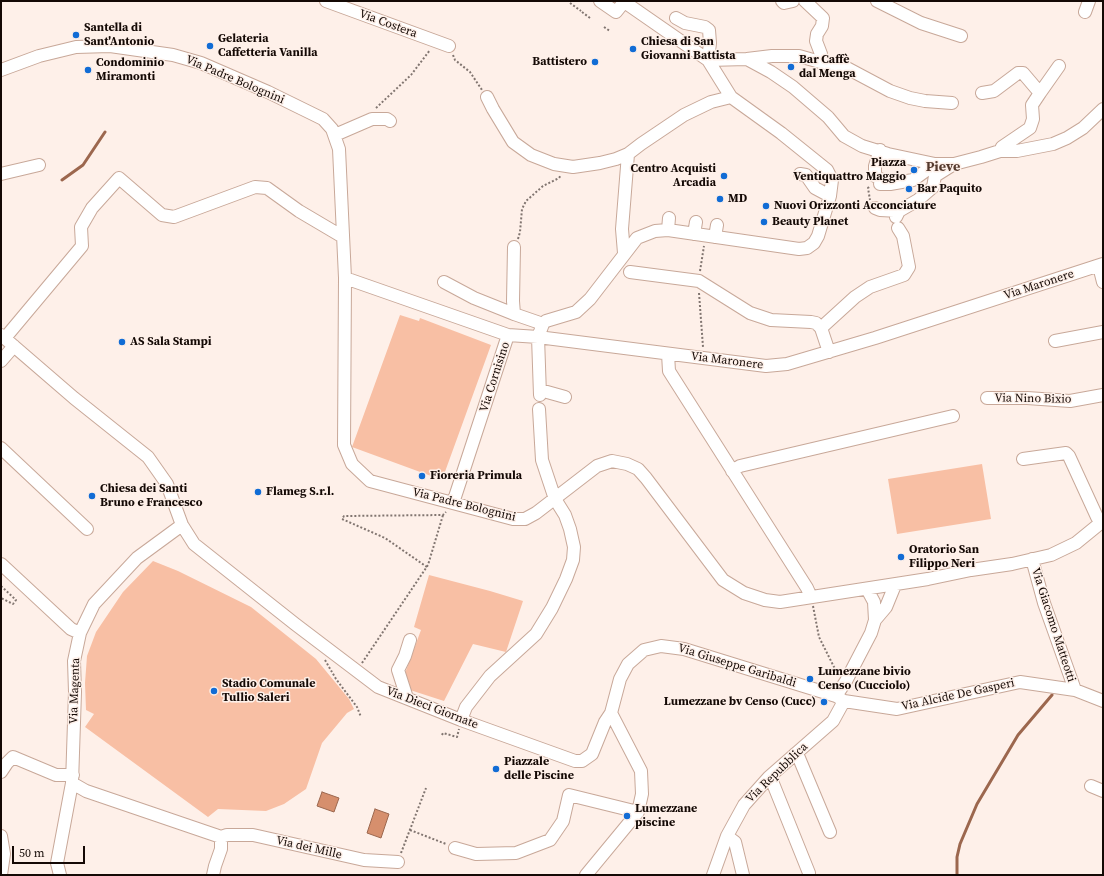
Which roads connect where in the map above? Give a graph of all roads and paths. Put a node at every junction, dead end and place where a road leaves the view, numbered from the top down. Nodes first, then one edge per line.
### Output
1 (326, 1) edge
2 (600, 1) edge
3 (623, 1) edge
4 (782, 1) edge
5 (793, 1) edge
6 (806, 1) edge
7 (877, 1) edge
8 (570, 3) dead end
9 (590, 18) dead end
10 (676, 18) dead end
11 (604, 27) dead end
12 (610, 31) dead end
13 (961, 36) dead end
14 (437, 42) junction
15 (449, 46) joint
16 (747, 59) junction
17 (708, 60) junction
18 (820, 62) junction
19 (1059, 66) dead end
20 (1, 70) edge
21 (1040, 92) junction
22 (982, 93) dead end
23 (487, 97) joint
24 (732, 97) junction
25 (952, 103) dead end
26 (1103, 109) edge
27 (371, 112) dead end
28 (390, 121) dead end
29 (335, 135) junction
30 (880, 150) junction
31 (1000, 151) junction
32 (628, 154) junction
33 (935, 164) junction
34 (954, 164) junction
35 (39, 165) dead end
36 (565, 166) junction
37 (1, 174) edge
38 (800, 174) dead end
39 (885, 184) junction
40 (830, 196) junction
41 (875, 208) joint
42 (669, 218) dead end
43 (898, 219) junction
44 (696, 222) dead end
45 (717, 225) dead end
46 (668, 230) junction
47 (705, 236) junction
48 (343, 237) junction
49 (514, 247) joint
50 (624, 253) junction
51 (1101, 265) edge
52 (630, 272) dead end
53 (345, 278) junction
54 (699, 281) junction
55 (444, 282) dead end
56 (1103, 282) edge
57 (514, 314) junction
58 (543, 324) junction
59 (821, 328) junction
60 (1103, 332) edge
61 (508, 335) junction
62 (538, 337) junction
63 (7, 340) edge
64 (1055, 341) dead end
65 (829, 352) junction
66 (668, 354) junction
67 (704, 358) junction
68 (1, 361) edge
69 (1103, 395) edge
70 (566, 397) dead end
71 (987, 398) dead end
72 (539, 409) dead end
73 (953, 416) dead end
74 (1, 448) edge
75 (1023, 459) dead end
76 (732, 471) junction
77 (555, 499) junction
78 (453, 503) junction
79 (443, 515) junction
80 (1102, 521) edge
81 (182, 525) junction
82 (87, 529) dead end
83 (1032, 559) junction
84 (1, 564) edge
85 (427, 567) junction
86 (895, 585) junction
87 (1, 586) edge
88 (867, 589) junction
89 (811, 597) junction
90 (1, 598) edge
91 (875, 620) junction
92 (80, 633) junction
93 (410, 640) dead end
94 (328, 648) junction
95 (366, 666) dead end
96 (846, 681) junction
97 (1075, 690) junction
98 (407, 698) junction
99 (840, 699) junction
100 (1103, 700) edge
101 (611, 713) junction
102 (361, 718) dead end
103 (462, 720) junction
104 (442, 735) dead end
105 (795, 754) junction
106 (3, 764) edge
107 (769, 777) junction
108 (72, 779) junction
109 (1091, 786) dead end
110 (426, 788) dead end
111 (1103, 791) edge
112 (638, 812) junction
113 (410, 830) junction
114 (830, 832) dead end
115 (1, 836) edge
116 (728, 836) junction
117 (221, 837) junction
118 (454, 848) joint
119 (398, 862) joint
120 (809, 874) dead end
121 (2, 875) edge
122 (60, 875) edge
123 (213, 875) edge
124 (586, 875) edge
125 (713, 875) edge
126 (743, 875) edge

1 - 14 street, Via Costera
2 - 3 street
3 - 17 street
4 - 5 street
6 - 18 street
7 - 13 street
8 - 9 path
10 - 17 street
11 - 12 path
14 - 15 street, Via Costera
14 - 27 path
15 - 23 path
16 - 17 street
16 - 18 street
16 - 30 street
17 - 24 street
18 - 25 street
19 - 21 street
20 - 29 street, Via Padre Bolognini
21 - 22 street
21 - 31 street
23 - 36 street
24 - 32 street
24 - 40 street
26 - 31 street
28 - 29 street
29 - 48 street, Via Padre Bolognini
30 - 33 street
30 - 39 street
31 - 34 street
32 - 36 street
32 - 50 street
33 - 34 street
33 - 39 street
34 - 43 street
35 - 37 street
36 - 49 path
38 - 40 street
39 - 41 path
40 - 47 street
41 - 43 street
42 - 46 street
43 - 59 street
44 - 47 street
45 - 47 street
46 - 47 street
46 - 50 street
47 - 54 path
48 - 53 street, Via Padre Bolognini
48 - 63 street
49 - 57 street
50 - 58 street
51 - 56 street
51 - 65 street, Via Maronere
52 - 54 street
53 - 61 street
53 - 78 street, Via Padre Bolognini
54 - 59 street
54 - 67 path
55 - 57 street
57 - 58 street
58 - 62 street
59 - 65 street
60 - 64 street
61 - 62 street, Via Cornisino
61 - 78 street, Via Cornisino
62 - 66 street, Via Cornisino
62 - 70 street
63 - 68 street
63 - 81 street, Via Dieci Giornate
65 - 67 street, Via Maronere
66 - 67 street, Via Maronere
66 - 76 street
69 - 71 street, Via Nino Bixio
72 - 77 street
73 - 76 street
74 - 82 street
75 - 80 street
76 - 89 street
77 - 78 street, Via Padre Bolognini
77 - 89 street, Via Padre Bolognini
77 - 103 street
78 - 79 path
79 - 85 path
79 - 85 path
80 - 83 street, Via Giacomo Matteotti
81 - 92 street, Via Magenta
81 - 94 street, Via Dieci Giornate
83 - 86 street, Via Giacomo Matteotti
83 - 97 street, Via Giacomo Matteotti
84 - 92 street
85 - 95 path
86 - 88 street, Via Giacomo Matteotti
86 - 91 street
87 - 90 path
88 - 89 street, Via Giacomo Matteotti
88 - 91 street
89 - 96 path
91 - 96 street
92 - 108 street, Via Magenta
93 - 98 street
94 - 98 street, Via Dieci Giornate
94 - 102 path
96 - 99 street
97 - 99 street, Via Alcide De Gasperi
97 - 100 street, Via Alcide De Gasperi
98 - 103 street, Via Dieci Giornate
99 - 101 street, Via Giuseppe Garibaldi
99 - 105 street, Via Repubblica
101 - 103 street, Via Dieci Giornate
101 - 112 street
103 - 104 path
105 - 107 street, Via Repubblica
105 - 114 street
106 - 108 street
107 - 116 street, Via Repubblica
107 - 120 street
108 - 117 street, Via dei Mille
108 - 122 street, Via Magenta
109 - 111 street
110 - 113 path
112 - 118 street
112 - 124 street
113 - 118 path
113 - 119 path
115 - 121 street
116 - 125 street, Via Repubblica
116 - 126 street
117 - 119 street, Via dei Mille
117 - 123 street

